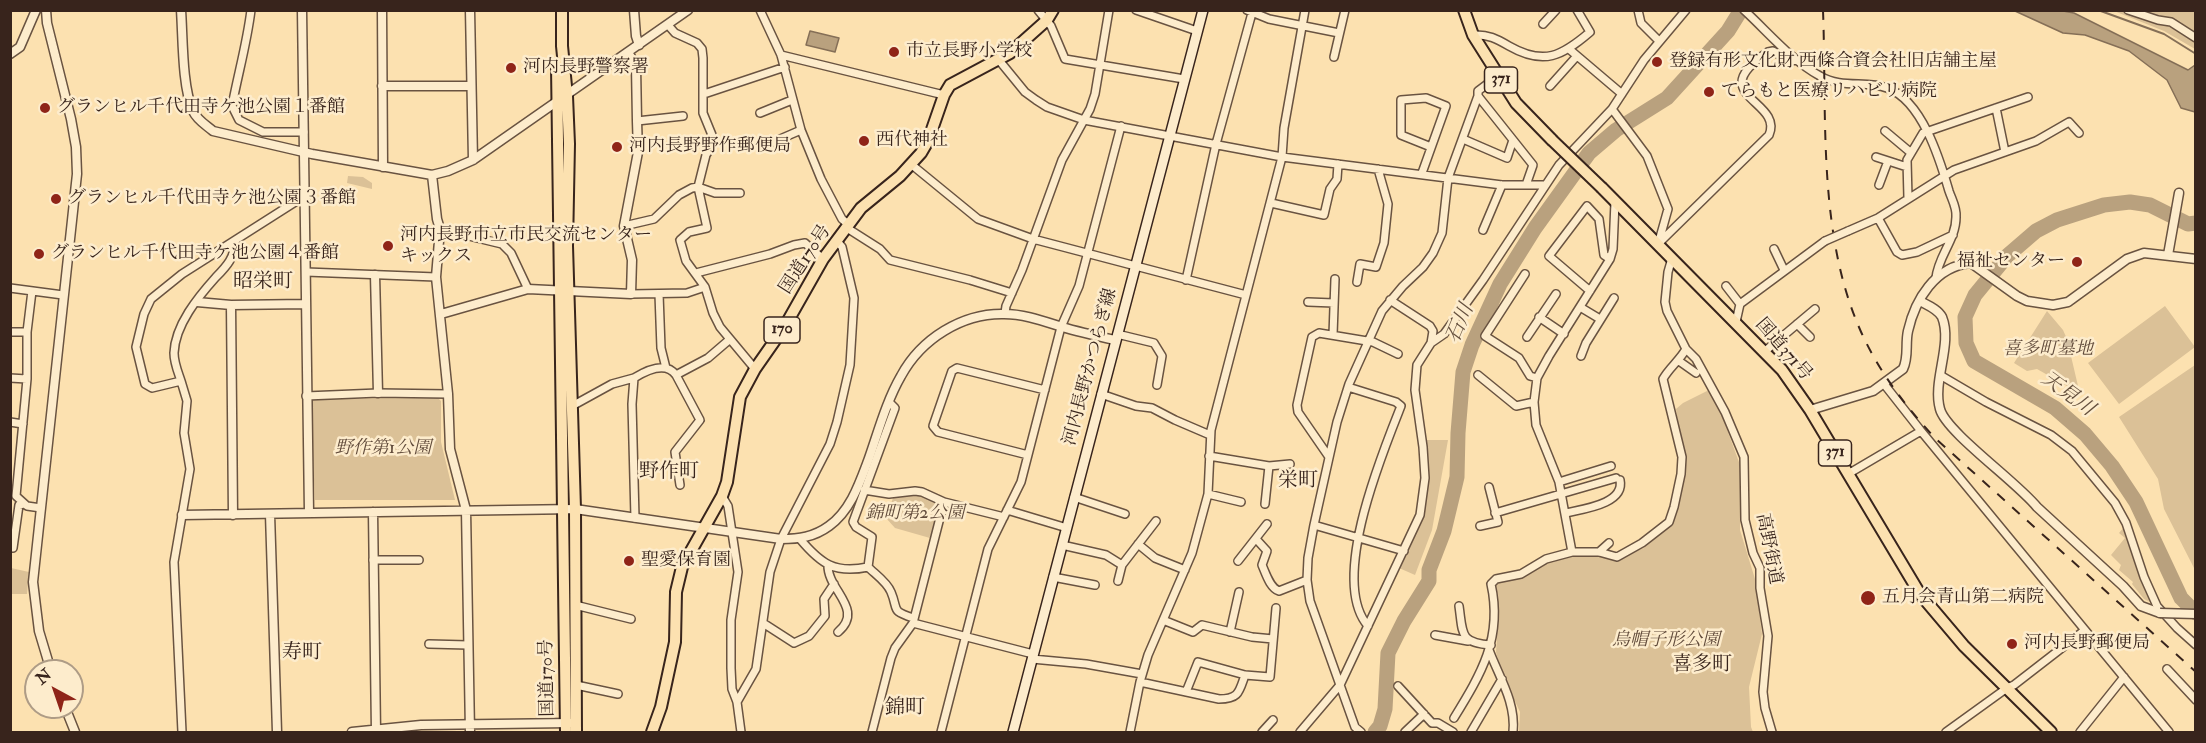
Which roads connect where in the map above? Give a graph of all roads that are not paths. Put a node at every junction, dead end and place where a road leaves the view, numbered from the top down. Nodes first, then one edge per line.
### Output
1 (36, 10) edge
2 (46, 10) edge
3 (180, 10) edge
4 (251, 10) edge
5 (302, 10) edge
6 (382, 10) edge
7 (470, 10) edge
8 (555, 10) edge
9 (562, 10) edge
10 (634, 10) edge
11 (688, 10) edge
12 (760, 10) edge
13 (1038, 10) edge
14 (1109, 10) edge
15 (1136, 10) edge
16 (1203, 10) edge
17 (1305, 10) edge
18 (1345, 10) edge
19 (1464, 10) edge
20 (1556, 10) edge
21 (1576, 10) edge
22 (1638, 10) edge
23 (1686, 10) edge
24 (1744, 10) edge
25 (2128, 10) edge
26 (1249, 12) edge
27 (1050, 15) edge
28 (1543, 24) dead end
29 (668, 25) junction
30 (1303, 26) junction
31 (1197, 31) junction
32 (1339, 33) junction
33 (1473, 36) junction
34 (2196, 38) edge
35 (1659, 40) junction
36 (639, 45) junction
37 (1569, 49) junction
38 (628, 52) junction
39 (10, 54) edge
40 (781, 55) junction
41 (1334, 57) dead end
42 (1576, 57) junction
43 (998, 59) junction
44 (1798, 60) junction
45 (1099, 65) junction
46 (785, 67) junction
47 (1498, 76) junction
48 (1184, 79) junction
49 (382, 86) junction
50 (471, 86) junction
51 (1550, 86) dead end
52 (704, 94) junction
53 (1622, 94) junction
54 (944, 95) junction
55 (1478, 96) junction
56 (2028, 97) dead end
57 (562, 99) junction
58 (792, 100) junction
59 (1996, 108) junction
60 (1612, 109) junction
61 (760, 113) dead end
62 (683, 116) dead end
63 (1084, 120) junction
64 (638, 121) junction
65 (1121, 126) junction
66 (801, 130) junction
67 (1886, 130) dead end
68 (1927, 131) junction
69 (304, 132) junction
70 (2079, 133) dead end
71 (1169, 135) junction
72 (1463, 139) junction
73 (1512, 140) junction
74 (1216, 144) junction
75 (764, 146) dead end
76 (1431, 147) junction
77 (1910, 152) junction
78 (2006, 152) junction
79 (305, 153) junction
80 (1282, 157) junction
81 (1876, 157) dead end
82 (473, 160) junction
83 (1888, 161) junction
84 (1338, 164) junction
85 (912, 165) junction
86 (383, 167) junction
87 (1907, 168) junction
88 (1378, 169) junction
89 (1422, 173) junction
90 (1945, 174) junction
91 (432, 175) junction
92 (1448, 178) junction
93 (1502, 185) junction
94 (1526, 185) junction
95 (1545, 185) junction
96 (1879, 185) dead end
97 (698, 187) junction
98 (740, 193) dead end
99 (2179, 193) dead end
100 (303, 197) junction
101 (1908, 198) junction
102 (1271, 202) junction
103 (1615, 202) junction
104 (1878, 218) junction
105 (624, 226) junction
106 (848, 227) junction
107 (440, 229) junction
108 (1483, 230) dead end
109 (1953, 234) junction
110 (1033, 239) junction
111 (235, 241) junction
112 (837, 241) junction
113 (1658, 244) junction
114 (1774, 249) dead end
115 (2169, 250) junction
116 (1087, 253) junction
117 (1672, 258) junction
118 (823, 259) junction
119 (1610, 259) junction
120 (2196, 259) edge
121 (1136, 266) junction
122 (1785, 270) junction
123 (306, 272) junction
124 (696, 273) junction
125 (1525, 274) dead end
126 (375, 275) junction
127 (436, 277) junction
128 (1936, 278) junction
129 (1335, 279) dead end
130 (1186, 280) junction
131 (1357, 282) dead end
132 (1726, 286) dead end
133 (705, 287) junction
134 (10, 288) edge
135 (528, 289) junction
136 (32, 291) junction
137 (565, 291) junction
138 (1590, 291) junction
139 (1012, 293) junction
140 (631, 294) junction
141 (659, 294) junction
142 (1556, 294) dead end
143 (63, 295) junction
144 (1246, 295) junction
145 (1614, 298) dead end
146 (1390, 300) junction
147 (1920, 300) junction
148 (196, 302) junction
149 (1308, 302) dead end
150 (1334, 303) junction
151 (306, 304) junction
152 (1740, 304) junction
153 (231, 305) junction
154 (1580, 307) junction
155 (1815, 309) dead end
156 (441, 314) junction
157 (1005, 314) junction
158 (1539, 317) junction
159 (1600, 320) junction
160 (1736, 322) junction
161 (1797, 324) junction
162 (1061, 327) junction
163 (10, 332) edge
164 (27, 332) junction
165 (1564, 334) junction
166 (1333, 335) junction
167 (1527, 336) dead end
168 (1116, 337) junction
169 (1810, 337) dead end
170 (729, 340) junction
171 (1367, 341) junction
172 (1431, 343) junction
173 (1686, 349) junction
174 (1764, 352) junction
175 (1398, 354) dead end
176 (1581, 356) dead end
177 (1679, 361) junction
178 (666, 368) junction
179 (755, 369) junction
180 (1696, 373) dead end
181 (676, 375) junction
182 (1478, 375) dead end
183 (1940, 375) junction
184 (10, 378) edge
185 (634, 378) junction
186 (1538, 378) junction
187 (27, 380) junction
188 (181, 381) junction
189 (1884, 384) junction
190 (1157, 385) dead end
191 (1348, 387) junction
192 (1045, 390) junction
193 (378, 393) junction
194 (448, 394) junction
195 (1101, 394) junction
196 (306, 396) junction
197 (1534, 402) junction
198 (890, 403) junction
199 (572, 406) junction
200 (1810, 410) junction
201 (10, 422) edge
202 (23, 424) junction
203 (1920, 431) junction
204 (1210, 435) junction
205 (1028, 455) junction
206 (1209, 456) junction
207 (1329, 457) junction
208 (1290, 464) dead end
209 (10, 465) edge
210 (19, 466) junction
211 (1269, 466) junction
212 (1611, 466) dead end
213 (1848, 474) junction
214 (1559, 482) junction
215 (680, 485) dead end
216 (1489, 487) dead end
217 (864, 490) junction
218 (1208, 494) junction
219 (1562, 494) junction
220 (722, 496) junction
221 (1074, 497) junction
222 (944, 502) junction
223 (1241, 502) dead end
224 (24, 504) junction
225 (1265, 504) dead end
226 (41, 508) junction
227 (561, 509) junction
228 (574, 509) junction
229 (466, 510) junction
230 (309, 512) junction
231 (372, 512) junction
232 (1496, 513) junction
233 (1566, 513) junction
234 (270, 514) junction
235 (1006, 514) junction
236 (1125, 514) dead end
237 (182, 515) junction
238 (233, 515) junction
239 (635, 518) junction
240 (1156, 521) dead end
241 (1268, 524) dead end
242 (1314, 525) junction
243 (1480, 526) dead end
244 (705, 528) junction
245 (1066, 528) junction
246 (731, 533) junction
247 (1358, 537) junction
248 (800, 539) junction
249 (781, 540) junction
250 (1257, 540) junction
251 (1610, 543) dead end
252 (1138, 544) junction
253 (1062, 545) junction
254 (13, 548) dead end
255 (1404, 551) junction
256 (1572, 552) junction
257 (1599, 552) junction
258 (373, 560) junction
259 (419, 560) dead end
260 (1238, 561) dead end
261 (828, 565) junction
262 (1122, 565) junction
263 (868, 567) junction
264 (1185, 570) junction
265 (1053, 577) junction
266 (1307, 580) junction
267 (1118, 581) dead end
268 (834, 584) junction
269 (1095, 585) dead end
270 (1239, 592) dead end
271 (575, 605) junction
272 (1460, 606) dead end
273 (1276, 608) dead end
274 (2196, 614) edge
275 (631, 619) dead end
276 (1163, 620) junction
277 (913, 621) junction
278 (763, 622) junction
279 (1368, 626) junction
280 (2085, 630) junction
281 (838, 632) dead end
282 (1230, 632) junction
283 (1435, 635) dead end
284 (965, 638) junction
285 (1274, 639) junction
286 (1469, 641) junction
287 (429, 644) dead end
288 (468, 645) junction
289 (2196, 645) edge
290 (1490, 647) junction
291 (1033, 657) junction
292 (47, 659) edge
293 (2167, 669) dead end
294 (1142, 674) junction
295 (1245, 675) junction
296 (2124, 678) junction
297 (1502, 679) junction
298 (1140, 682) junction
299 (576, 685) junction
300 (1340, 685) junction
301 (1398, 686) dead end
302 (2007, 688) junction
303 (1186, 692) junction
304 (618, 694) dead end
305 (2196, 700) edge
306 (737, 702) junction
307 (1424, 714) junction
308 (1454, 718) dead end
309 (1273, 720) dead end
310 (571, 727) edge
311 (470, 729) edge
312 (1358, 730) edge
313 (376, 731) edge
314 (1951, 731) edge
315 (182, 732) edge
316 (277, 732) edge
317 (352, 732) edge
318 (652, 732) edge
319 (741, 732) edge
320 (872, 732) edge
321 (941, 732) edge
322 (1013, 732) edge
323 (1130, 732) edge
324 (1262, 732) edge
325 (1300, 732) edge
326 (1405, 732) edge
327 (1453, 732) edge
328 (1471, 732) edge
329 (1514, 732) edge
330 (1772, 732) edge
331 (2051, 732) edge
332 (2079, 732) edge
333 (2169, 732) edge

1 - 39 street
2 - 143 street
3 - 79 street
4 - 69 street
5 - 69 street
6 - 49 street
7 - 50 street
8 - 57 highway, 国道170号
9 - 57 highway, 国道170号
10 - 36 street
11 - 29 street
12 - 40 street
13 - 27 street
14 - 45 street
15 - 31 street
16 - 31 main road, 河内長野かつらぎ線
17 - 30 street
18 - 32 street
19 - 33 highway, 国道371号 / 371
20 - 28 street
21 - 37 street
22 - 35 street
23 - 35 street
24 - 44 street
25 - 34 street
26 - 30 street
26 - 74 street
27 - 43 highway
27 - 45 street
29 - 36 street
29 - 52 street
30 - 32 street
30 - 80 street
31 - 48 main road, 河内長野かつらぎ線
32 - 41 street
33 - 37 street
33 - 47 highway, 国道371号 / 371
35 - 53 street
36 - 38 street
37 - 42 street
38 - 57 street
38 - 64 street
40 - 46 street
40 - 54 street
42 - 51 street
42 - 53 street
43 - 54 highway
43 - 63 street
44 - 68 street
44 - 113 street
45 - 48 street
45 - 63 street
46 - 52 street
46 - 58 street
47 - 55 street
47 - 103 highway, 国道371号 / 371, bridge
48 - 71 main road, 河内長野かつらぎ線
49 - 50 street
49 - 86 street
50 - 82 street
52 - 97 street
53 - 60 street
54 - 85 highway, 国道170号 / 170
55 - 72 street
55 - 73 street
56 - 59 street
57 - 82 street
57 - 137 highway, 国道170号
58 - 61 street
58 - 66 street
59 - 68 street
59 - 78 street
60 - 95 street
60 - 113 street
62 - 64 street
63 - 65 street
63 - 110 street
64 - 105 street
65 - 71 street
65 - 116 street
66 - 75 street
66 - 106 street
67 - 77 street
68 - 77 street
68 - 90 street
69 - 79 street
70 - 78 street
71 - 74 street
71 - 121 main road, 河内長野かつらぎ線
72 - 73 street
72 - 92 street
73 - 94 street
74 - 80 street
74 - 130 street
76 - 76 street
76 - 89 street
77 - 87 street
78 - 90 street
79 - 86 street
79 - 100 street
80 - 84 street
80 - 102 street
81 - 83 street
82 - 91 street
83 - 87 street
83 - 96 street
84 - 88 street
84 - 102 street
85 - 106 highway, 国道170号 / 170
85 - 110 street
86 - 91 street
87 - 101 street
88 - 89 street
88 - 131 street
89 - 92 street
90 - 101 street
90 - 109 street
91 - 107 street
92 - 93 street
92 - 146 street
93 - 94 street
93 - 108 street
94 - 95 street
95 - 172 street
97 - 98 street
97 - 105 street
97 - 124 street
99 - 115 street
100 - 111 street
100 - 123 street
101 - 104 street
102 - 144 street
103 - 113 highway, 国道371号 / 371
103 - 119 street
104 - 109 street
104 - 122 street, bridge
105 - 140 street
106 - 112 highway, 国道170号 / 170
106 - 139 street
107 - 127 street
107 - 135 street
109 - 128 street
110 - 116 street
110 - 139 street
111 - 148 street
111 - 188 street
112 - 118 highway, 国道170号 / 170
112 - 249 street
113 - 117 highway, 国道371号 / 371
114 - 122 street
115 - 120 street
115 - 128 street
116 - 121 street
116 - 162 street
117 - 160 highway, 国道371号 / 371
117 - 173 street, 高野街道
118 - 124 street
118 - 179 highway, 国道170号 / 170
119 - 138 street
119 - 138 street
121 - 130 street
121 - 168 main road, 河内長野かつらぎ線
122 - 152 street
123 - 126 street
123 - 151 street
124 - 133 street
125 - 186 street
126 - 127 street
126 - 193 street
127 - 156 street
128 - 147 street
129 - 150 street
130 - 144 street
132 - 152 street
133 - 141 street
133 - 170 street
134 - 136 street
135 - 137 street
135 - 156 street
136 - 143 street
136 - 164 street
137 - 140 street
137 - 199 highway, 国道170号
137 - 227 highway, 国道170号
138 - 154 street
139 - 157 street
140 - 141 street
141 - 178 street
142 - 158 street
143 - 226 street
144 - 204 street
145 - 159 street
146 - 171 street
146 - 172 street
147 - 183 street
147 - 189 street
148 - 153 street
148 - 188 street
149 - 150 street
150 - 166 street
151 - 153 street
151 - 196 street
152 - 160 street
153 - 238 street
154 - 159 street
154 - 165 street
155 - 161 street
156 - 194 street
157 - 162 street
157 - 198 street
158 - 165 street
158 - 167 street
159 - 176 street
160 - 174 highway, 国道371号 / 371
161 - 169 street
161 - 174 street
162 - 168 street
162 - 192 street
163 - 164 street
164 - 187 street
165 - 186 street
166 - 171 street
166 - 207 street
168 - 190 street
168 - 195 main road, 河内長野かつらぎ線
170 - 179 street
170 - 181 street
171 - 175 street
171 - 191 street
172 - 255 street
173 - 177 street
173 - 330 street, 高野街道
174 - 200 highway, 国道371号 / 371
177 - 180 street
177 - 257 street
178 - 181 street
178 - 185 street
179 - 220 highway, 国道170号 / 170
181 - 215 street
182 - 197 street
183 - 274 street, bridge
183 - 289 street
184 - 187 street
185 - 199 street
185 - 239 street
186 - 197 street
187 - 202 street
188 - 237 street
189 - 200 street
189 - 203 street
191 - 207 street
191 - 247 street
192 - 205 street
192 - 205 street
193 - 194 street
193 - 196 street
194 - 229 street
195 - 204 street
195 - 221 main road, 河内長野かつらぎ線
196 - 230 street
197 - 214 street
198 - 217 street
198 - 248 street
199 - 228 highway, 国道170号
200 - 213 highway, 国道371号 / 371
201 - 202 street
202 - 210 street
203 - 213 street
203 - 280 street
204 - 206 street
205 - 235 street
206 - 211 street
206 - 218 street
207 - 242 street
208 - 211 street
209 - 210 street
210 - 224 street
211 - 225 street
212 - 214 street
213 - 302 highway, 国道371号 / 371
214 - 219 street
216 - 232 street
217 - 222 street
217 - 263 street
218 - 223 street
218 - 264 street
219 - 232 street
219 - 233 street
219 - 233 street
220 - 244 highway, 国道170号 / 170
220 - 246 street
221 - 236 street
221 - 245 main road, 河内長野かつらぎ線
222 - 235 street
222 - 277 street
224 - 226 street
224 - 254 street
226 - 292 street
227 - 228 street
227 - 229 street
227 - 310 highway, 国道170号
228 - 239 street
228 - 271 highway, 国道170号
229 - 231 street
229 - 288 street
230 - 231 street
230 - 234 street
231 - 258 street
232 - 243 street
233 - 256 street
234 - 238 street
234 - 316 street
235 - 245 street
235 - 284 street
237 - 238 street
237 - 315 street
239 - 244 street
240 - 252 street
241 - 250 street
242 - 247 street
242 - 266 street
244 - 246 street
244 - 318 highway, 国道170号 / 170
245 - 253 main road, 河内長野かつらぎ線
246 - 249 street
246 - 306 street
247 - 255 street
247 - 279 street
248 - 249 street
248 - 261 street
249 - 278 street
250 - 260 street
250 - 266 street
251 - 257 street
252 - 262 street
252 - 264 street
253 - 262 street
253 - 265 main road, 河内長野かつらぎ線
255 - 279 street
256 - 257 street
256 - 290 street
258 - 259 street
258 - 313 street
261 - 263 street
261 - 268 street
262 - 267 street
263 - 277 street
264 - 276 street
265 - 269 street
265 - 291 main road, 河内長野かつらぎ線
266 - 300 street
268 - 278 street
268 - 281 street
270 - 282 street
271 - 275 street
271 - 299 highway, 国道170号
272 - 286 street
273 - 285 street
276 - 282 street
276 - 294 street
277 - 284 street
277 - 320 street
278 - 306 street
279 - 300 street
280 - 296 street
280 - 302 street
282 - 285 street
283 - 286 street
284 - 291 street
284 - 321 street
285 - 295 street
286 - 290 street
287 - 288 street
288 - 311 street
290 - 297 street
290 - 308 street
291 - 294 street
291 - 322 main road, 河内長野かつらぎ線
293 - 305 street
294 - 298 street
295 - 303 street
295 - 303 street
296 - 332 street
296 - 333 street
297 - 328 street
297 - 329 street
298 - 303 street
298 - 323 street
299 - 304 street
299 - 310 highway, 国道170号
300 - 312 street
300 - 325 street
301 - 307 street
302 - 314 street
302 - 331 highway, 国道371号 / 371
306 - 319 street
307 - 326 street
307 - 327 street
309 - 324 street
310 - 311 street
311 - 313 street
313 - 317 street

